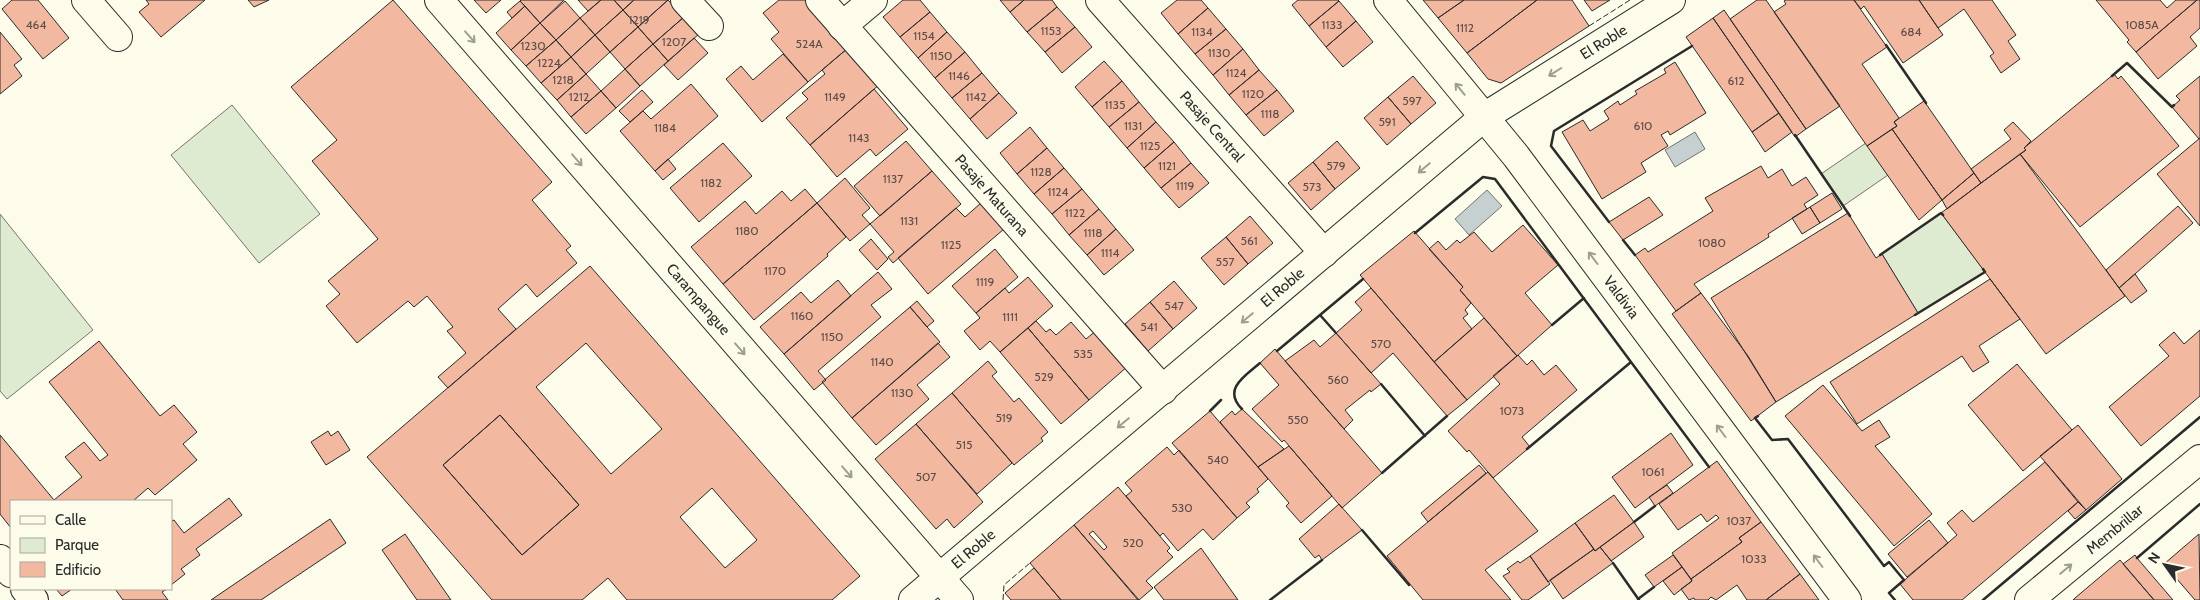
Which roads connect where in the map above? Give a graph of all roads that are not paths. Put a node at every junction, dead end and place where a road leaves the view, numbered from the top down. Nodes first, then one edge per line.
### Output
1 (86, 0) edge
2 (438, 0) edge
3 (685, 0) edge
4 (820, 0) edge
5 (873, 0) edge
6 (1100, 0) edge
7 (1388, 0) edge
8 (1671, 0) edge
9 (709, 26) dead end
10 (842, 26) junction
11 (118, 37) dead end
12 (1484, 117) junction
13 (1324, 253) junction
14 (1163, 390) junction
15 (2200, 459) edge
16 (0, 559) edge
17 (10, 572) edge
18 (940, 579) junction
19 (26, 590) edge
20 (34, 600) edge
21 (913, 600) edge
22 (958, 600) edge
23 (1847, 600) edge
24 (2029, 600) edge

1 - 11 street
2 -> 18 street, Carampangue
3 - 9 street
4 - 10 street, Pasaje Maturana
5 - 10 street
6 - 13 street, Pasaje Central
12 -> 7 street, Valdivia
8 -> 12 street, El Roble
10 - 14 street, Pasaje Maturana
12 -> 13 street, El Roble
23 -> 12 street, Valdivia
13 -> 14 street, El Roble
14 -> 18 street, El Roble
24 -> 15 street, Membrillar
16 - 17 street
18 - 21 street, El Roble
18 - 22 street, Carampangue
19 - 20 street

